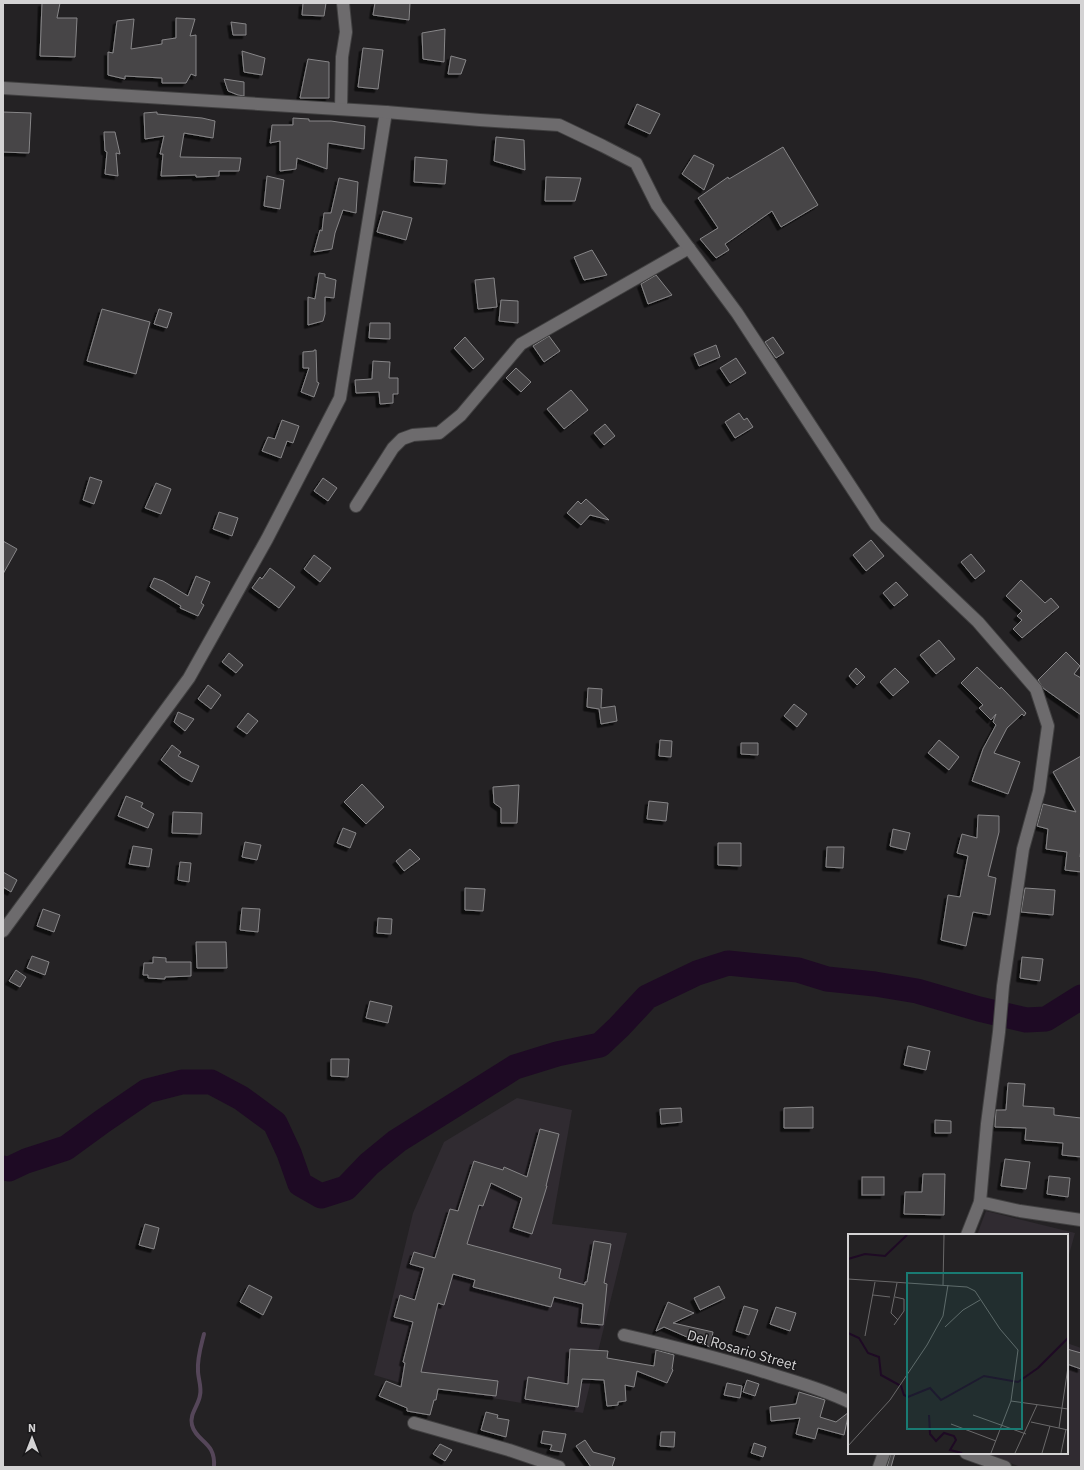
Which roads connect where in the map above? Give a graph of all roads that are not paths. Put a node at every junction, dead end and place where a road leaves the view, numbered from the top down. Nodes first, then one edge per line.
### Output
1 (344, 3) edge
2 (3, 88) edge
3 (341, 109) junction
4 (386, 112) junction
5 (689, 248) junction
6 (356, 506) dead end
7 (3, 931) edge
8 (980, 1202) junction
9 (1081, 1220) edge
10 (967, 1234) edge
11 (624, 1335) dead end
12 (848, 1402) edge
13 (414, 1423) dead end
14 (884, 1454) edge
15 (969, 1454) edge
16 (559, 1467) edge
17 (879, 1467) edge
18 (1005, 1467) edge

1 - 3 street
2 - 3 street
3 - 4 street
4 - 5 street
4 - 7 street
5 - 6 street
5 - 8 street
8 - 9 street
8 - 10 street
11 - 12 street, Del Rosario Street
13 - 16 street
14 - 17 street
15 - 18 street

